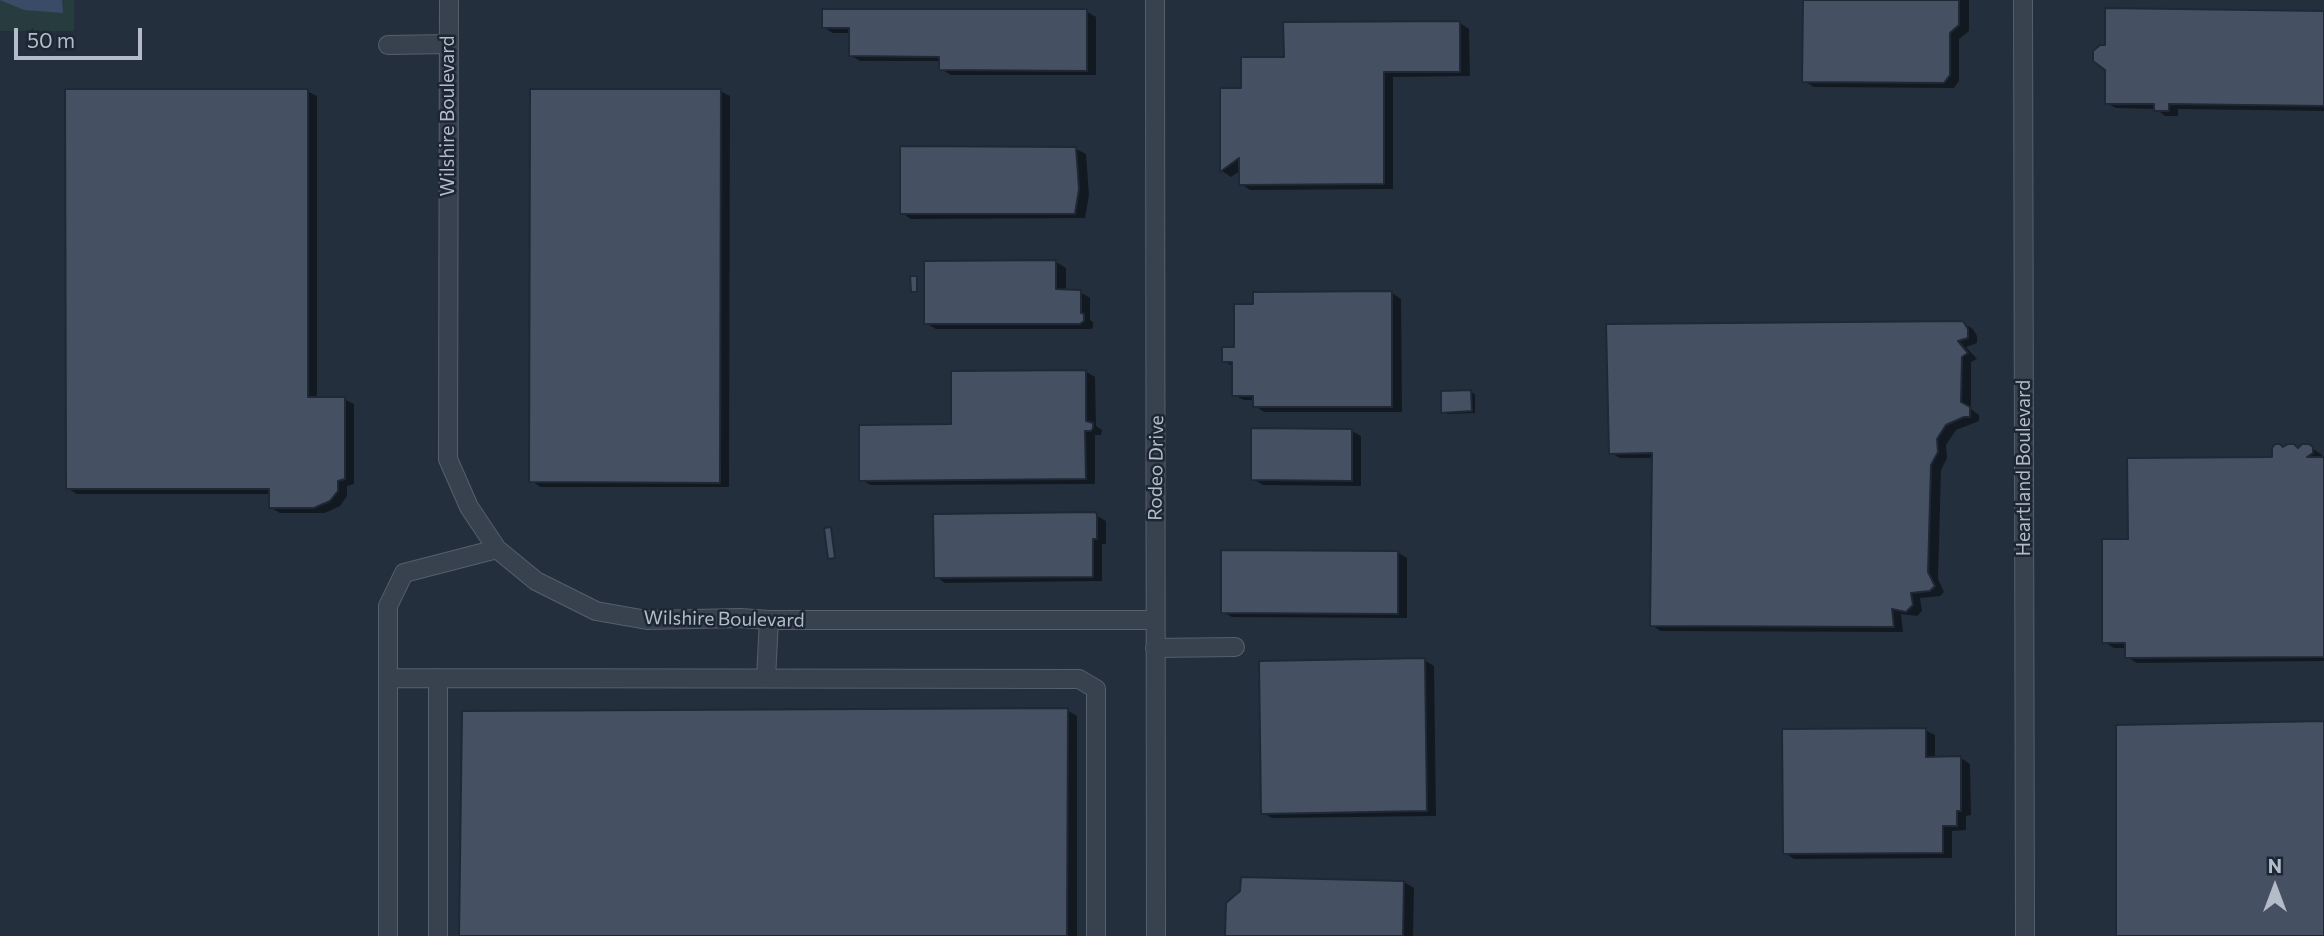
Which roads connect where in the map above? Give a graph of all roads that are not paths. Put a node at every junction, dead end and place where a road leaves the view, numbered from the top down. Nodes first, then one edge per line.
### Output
1 (449, 0) edge
2 (1155, 0) edge
3 (2023, 0) edge
4 (448, 44) junction
5 (388, 45) dead end
6 (497, 549) junction
7 (769, 620) junction
8 (1155, 620) junction
9 (1235, 647) dead end
10 (1155, 648) junction
11 (388, 678) junction
12 (438, 678) junction
13 (766, 678) junction
14 (388, 936) edge
15 (438, 936) edge
16 (1096, 936) edge
17 (1156, 936) edge
18 (2025, 936) edge

1 - 4 street, Wilshire Boulevard
2 - 8 street, Rodeo Drive
3 - 18 street, Heartland Boulevard
4 - 5 street
4 - 6 street, Wilshire Boulevard
6 - 7 street, Wilshire Boulevard
6 - 11 street
7 - 8 street, Wilshire Boulevard
7 - 13 street
8 - 10 street, Rodeo Drive
9 - 10 street
10 - 17 street, Rodeo Drive
11 - 12 street
11 - 14 street
12 - 13 street
12 - 15 street
13 - 16 street

